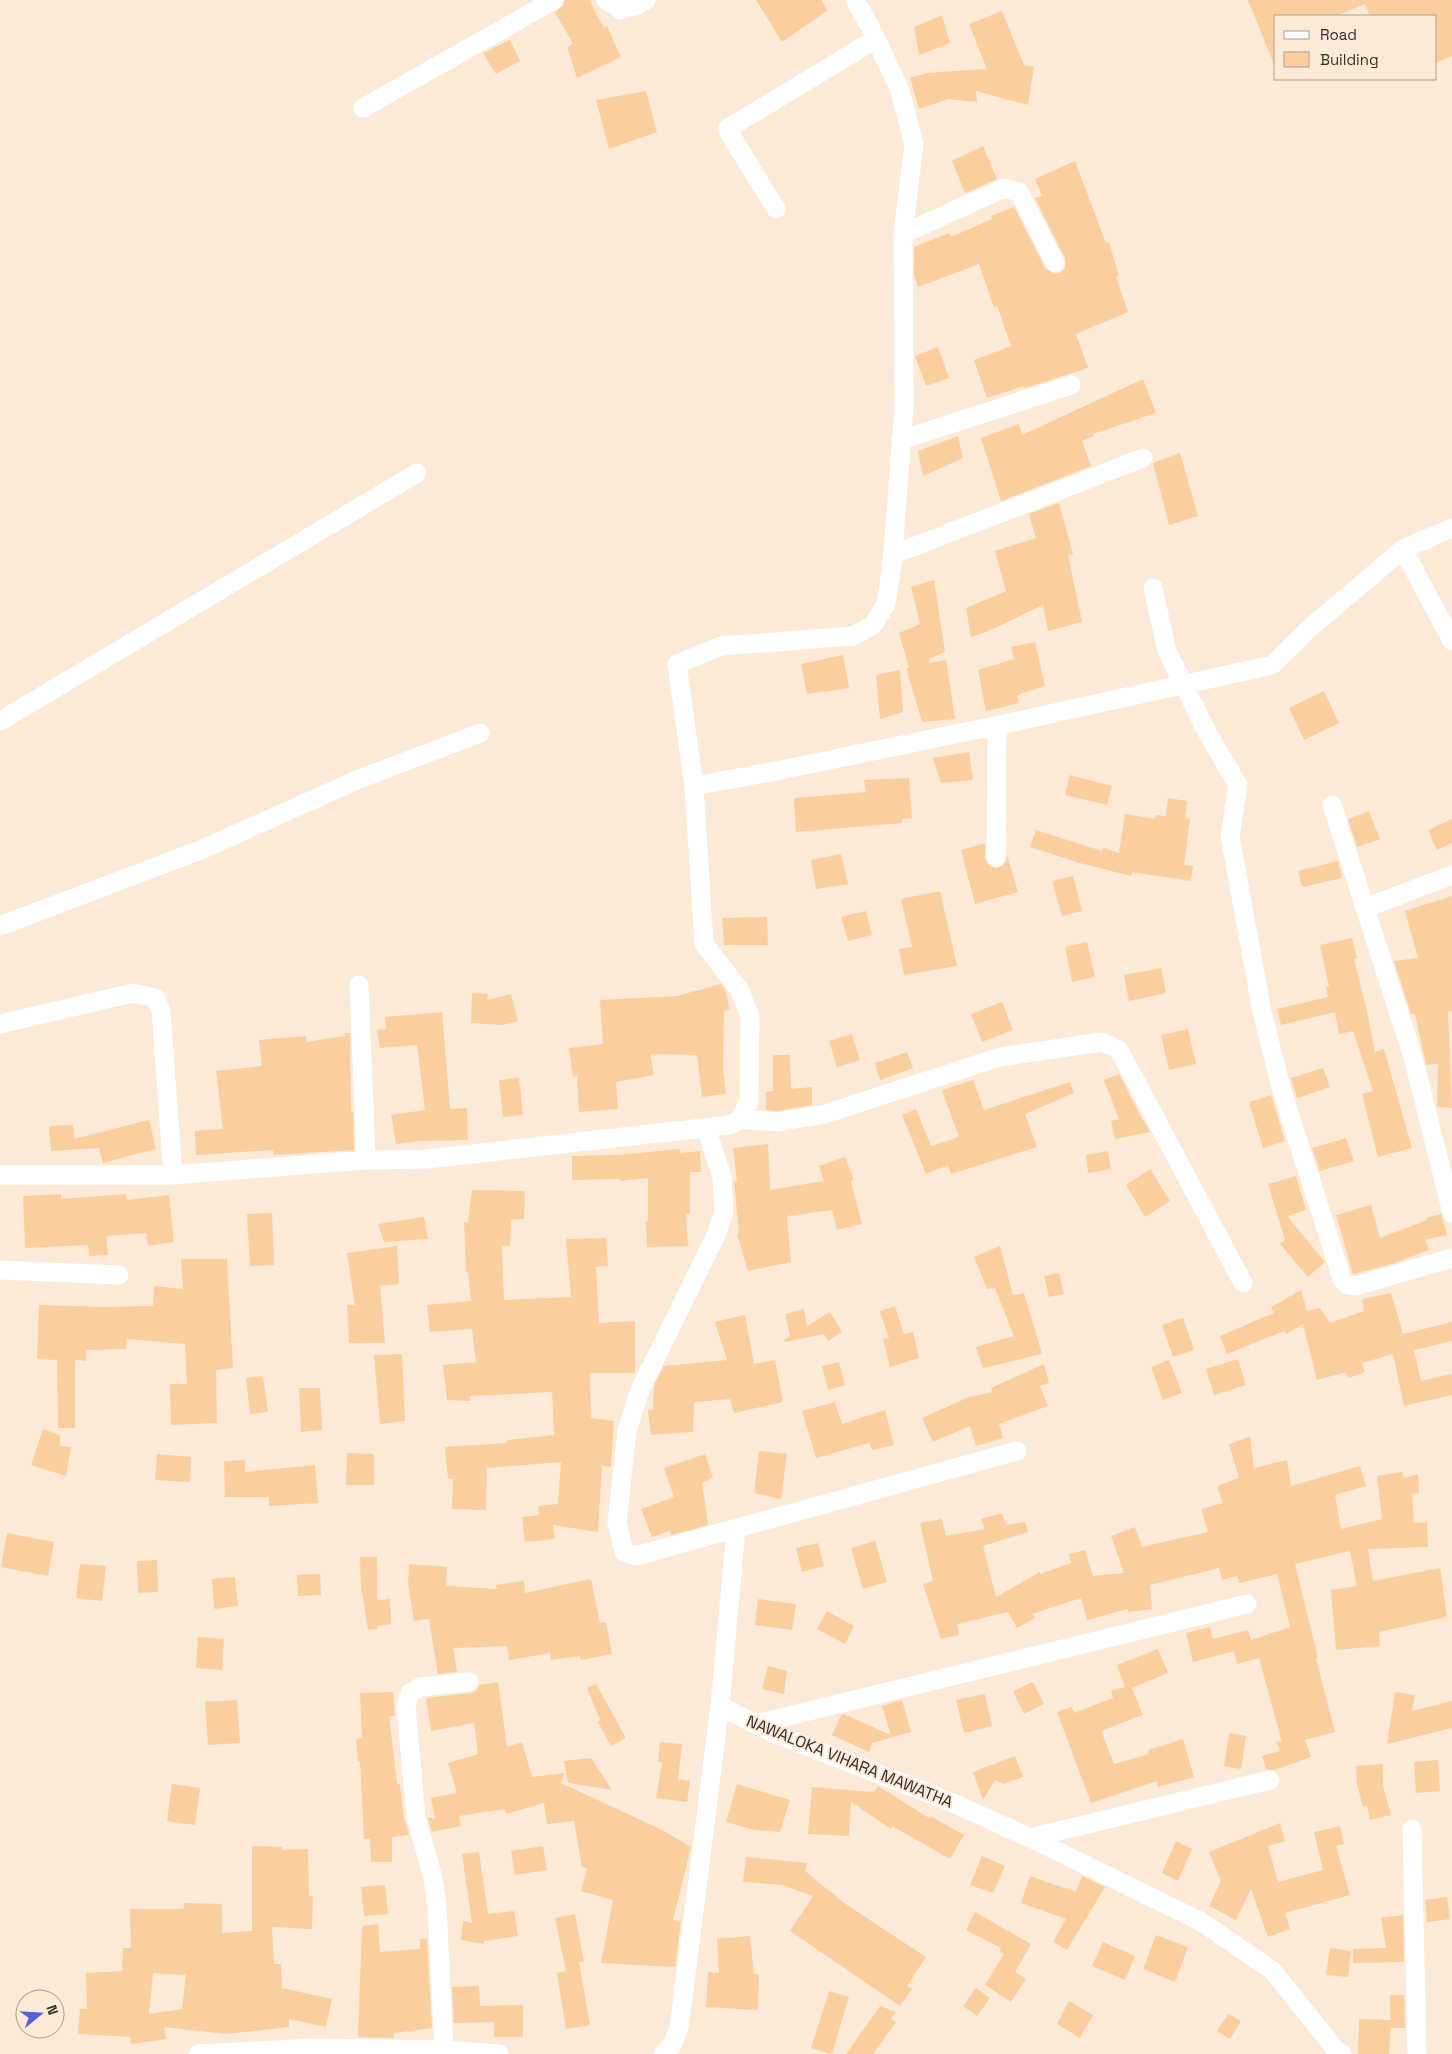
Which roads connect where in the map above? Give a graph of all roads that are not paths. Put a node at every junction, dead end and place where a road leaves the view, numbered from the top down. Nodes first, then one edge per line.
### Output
1 (554, 0) edge
2 (606, 0) edge
3 (646, 0) edge
4 (855, 0) edge
5 (876, 39) junction
6 (363, 108) dead end
7 (776, 209) dead end
8 (902, 234) junction
9 (1055, 263) dead end
10 (1071, 384) dead end
11 (901, 440) junction
12 (1143, 458) dead end
13 (417, 473) dead end
14 (1452, 528) edge
15 (1403, 549) junction
16 (892, 555) junction
17 (1153, 588) dead end
18 (1452, 640) edge
19 (1184, 685) junction
20 (0, 721) edge
21 (997, 725) junction
22 (480, 733) dead end
23 (694, 786) junction
24 (1332, 805) dead end
25 (996, 858) dead end
26 (1452, 875) edge
27 (1365, 908) junction
28 (0, 926) edge
29 (359, 985) dead end
30 (0, 1024) edge
31 (740, 1119) junction
32 (706, 1128) junction
33 (366, 1160) junction
34 (0, 1175) edge
35 (173, 1175) junction
36 (1452, 1213) edge
37 (1452, 1258) edge
38 (0, 1270) edge
39 (119, 1275) dead end
40 (1243, 1283) dead end
41 (1017, 1451) dead end
42 (736, 1529) junction
43 (1247, 1604) dead end
44 (469, 1682) dead end
45 (720, 1706) junction
46 (756, 1724) junction
47 (1270, 1780) dead end
48 (1412, 1829) dead end
49 (1030, 1838) junction
50 (444, 2050) junction
51 (315, 2051) edge
52 (198, 2054) edge
53 (499, 2054) edge
54 (663, 2054) edge
55 (1342, 2054) edge
56 (1417, 2054) edge

1 - 6 street
2 - 3 street
4 - 5 street
5 - 7 street
5 - 8 street
8 - 9 street
8 - 11 street
10 - 11 street
11 - 16 street
12 - 16 street
13 - 20 street
14 - 15 street
15 - 18 street
15 - 19 street
16 - 23 street
17 - 19 street
19 - 21 street
19 - 37 street
21 - 23 street
21 - 25 street
22 - 28 street
23 - 31 street
24 - 27 street
26 - 27 street
27 - 36 street
29 - 33 street
30 - 35 street
31 - 32 street
31 - 40 street
32 - 33 street
32 - 42 street
33 - 35 street
34 - 35 street
38 - 39 street
41 - 42 street
42 - 45 street
43 - 46 street
44 - 50 street
45 - 46 street, NAWALOKA VIHARA MAWATHA
45 - 54 street
46 - 49 street, NAWALOKA VIHARA MAWATHA
47 - 49 street
48 - 56 street
49 - 55 street, NAWALOKA VIHARA MAWATHA
50 - 51 street
50 - 53 street
51 - 52 street

